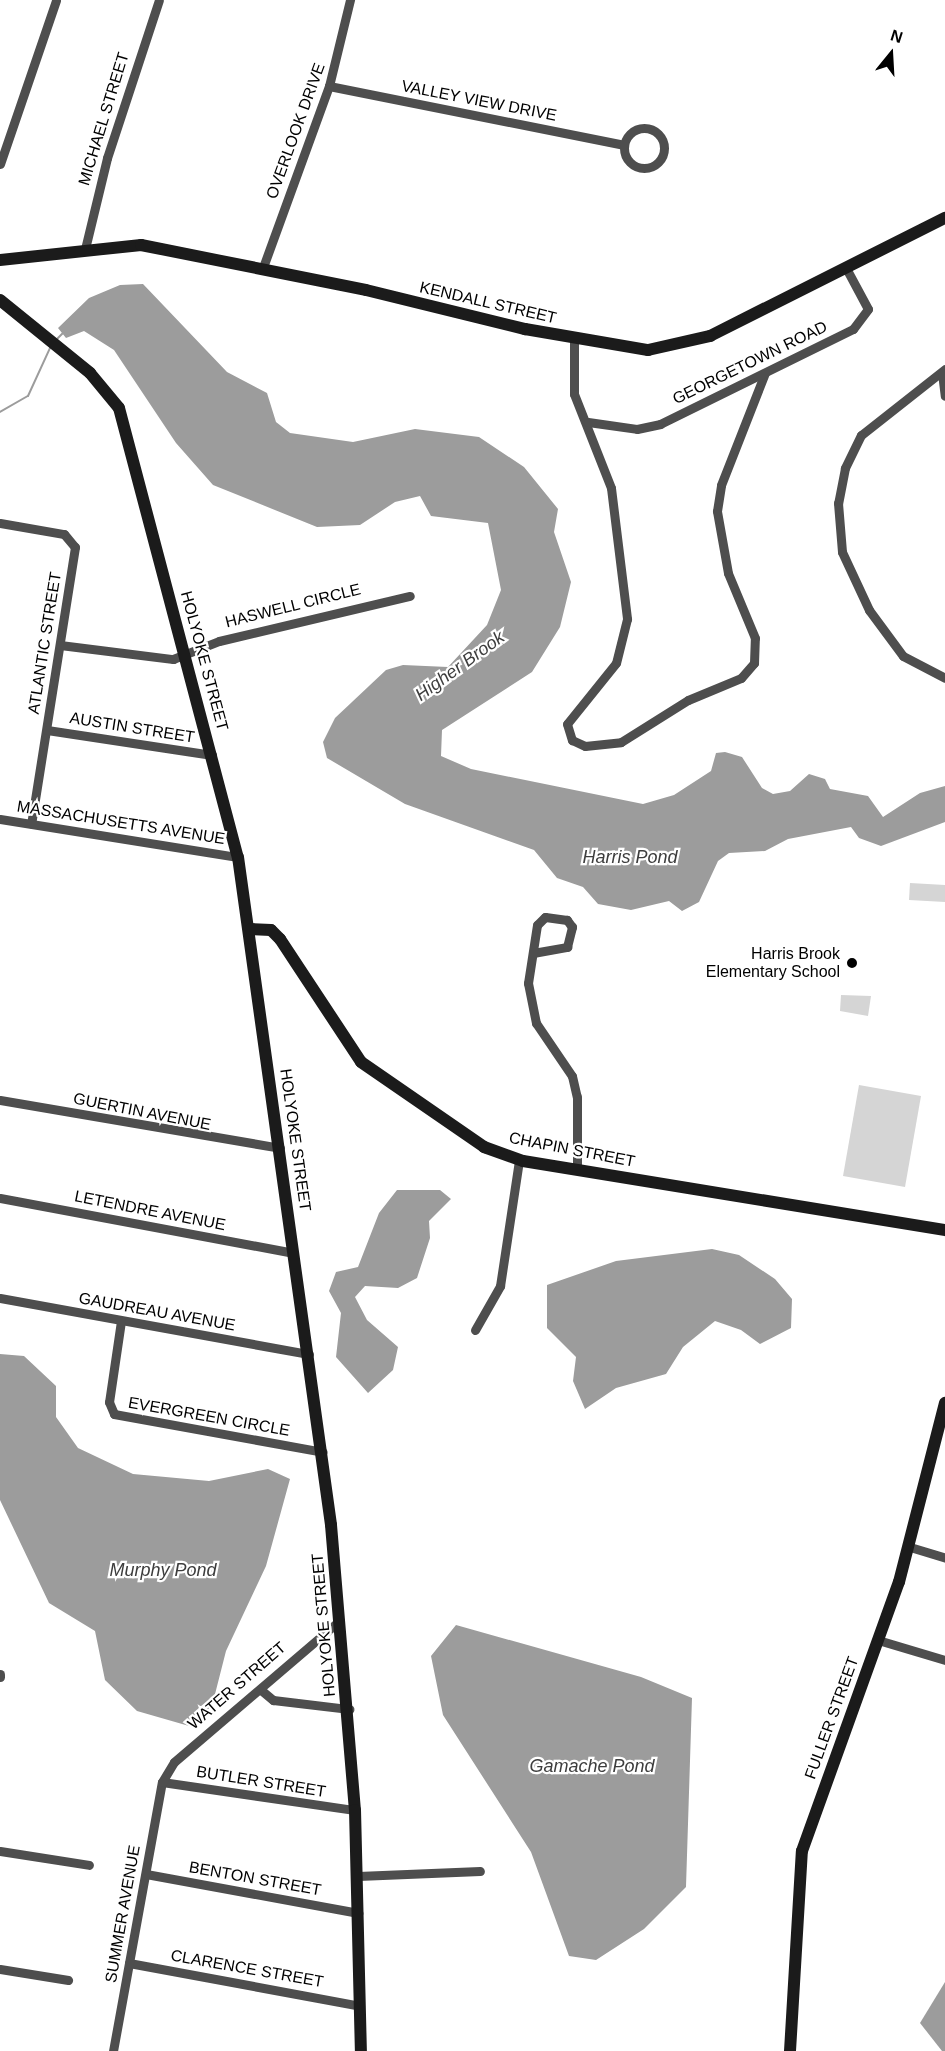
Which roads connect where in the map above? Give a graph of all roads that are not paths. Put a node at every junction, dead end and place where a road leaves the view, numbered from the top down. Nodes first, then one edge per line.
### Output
1 (56, 0) edge
2 (159, 0) edge
3 (350, 0) edge
4 (329, 86) junction
5 (622, 145) junction
6 (0, 165) edge
7 (945, 218) edge
8 (85, 249) junction
9 (0, 260) edge
10 (846, 268) junction
11 (262, 270) junction
12 (0, 300) edge
13 (574, 339) junction
14 (944, 371) edge
15 (765, 373) junction
16 (945, 396) edge
17 (588, 422) junction
18 (0, 523) edge
19 (411, 596) dead end
20 (60, 645) junction
21 (185, 654) junction
22 (945, 678) edge
23 (47, 730) junction
24 (212, 755) junction
25 (0, 819) edge
26 (31, 824) junction
27 (238, 857) junction
28 (251, 929) junction
29 (533, 953) junction
30 (0, 1100) edge
31 (280, 1148) junction
32 (519, 1160) junction
33 (577, 1170) junction
34 (0, 1198) edge
35 (945, 1230) edge
36 (294, 1253) junction
37 (0, 1298) edge
38 (121, 1321) junction
39 (475, 1330) dead end
40 (309, 1354) junction
41 (945, 1403) edge
42 (322, 1452) junction
43 (910, 1547) junction
44 (945, 1558) edge
45 (340, 1620) junction
46 (878, 1640) junction
47 (945, 1660) edge
48 (261, 1690) junction
49 (349, 1709) junction
50 (162, 1782) junction
51 (355, 1810) junction
52 (0, 1851) edge
53 (89, 1865) dead end
54 (480, 1871) dead end
55 (146, 1874) junction
56 (358, 1875) junction
57 (358, 1913) junction
58 (129, 1963) junction
59 (0, 1969) edge
60 (68, 1980) dead end
61 (360, 2006) junction
62 (113, 2051) edge
63 (362, 2051) edge
64 (790, 2051) edge

1 - 6 street
2 - 8 street, MICHAEL STREET
3 - 4 street, OVERLOOK DRIVE
4 - 5 street, VALLEY VIEW DRIVE
4 - 11 street, OVERLOOK DRIVE
5 - 5 street
7 - 10 main road, KENDALL STREET
8 - 9 main road, KENDALL STREET
8 - 11 main road, KENDALL STREET
10 - 13 main road, KENDALL STREET
10 - 15 street, GEORGETOWN ROAD
11 - 13 main road, KENDALL STREET
12 - 21 main road, HOLYOKE STREET
13 - 17 street
14 - 16 street
14 - 22 street
15 - 17 street, GEORGETOWN ROAD
15 - 17 street
18 - 20 street, ATLANTIC STREET
19 - 21 street, HASWELL CIRCLE
20 - 21 street, HASWELL CIRCLE
20 - 23 street, ATLANTIC STREET
21 - 24 main road, HOLYOKE STREET
23 - 24 street, AUSTIN STREET
23 - 26 street, ATLANTIC STREET
24 - 27 main road, HOLYOKE STREET
25 - 26 street, MASSACHUSETTS AVENUE
26 - 27 street, MASSACHUSETTS AVENUE
27 - 28 main road, HOLYOKE STREET
28 - 31 main road, HOLYOKE STREET
28 - 32 main road, CHAPIN STREET
29 - 29 street
29 - 33 street
30 - 31 street, GUERTIN AVENUE
31 - 36 main road, HOLYOKE STREET
32 - 33 main road, CHAPIN STREET
32 - 39 street
33 - 35 main road, CHAPIN STREET
34 - 36 street, LETENDRE AVENUE
36 - 40 main road, HOLYOKE STREET
37 - 38 street, GAUDREAU AVENUE
38 - 40 street, GAUDREAU AVENUE
38 - 42 street, EVERGREEN CIRCLE
40 - 42 main road, HOLYOKE STREET
41 - 43 main road, FULLER STREET
42 - 45 main road, HOLYOKE STREET
43 - 44 street
43 - 46 main road, FULLER STREET
45 - 48 street, WATER STREET
45 - 49 main road, HOLYOKE STREET
46 - 47 street
46 - 64 main road, FULLER STREET
48 - 49 street
48 - 50 street, WATER STREET
49 - 51 main road, HOLYOKE STREET
50 - 51 street, BUTLER STREET
50 - 55 street, SUMMER AVENUE
51 - 56 main road, HOLYOKE STREET
52 - 53 street
54 - 56 street
55 - 57 street, BENTON STREET
55 - 58 street, SUMMER AVENUE
56 - 57 main road, HOLYOKE STREET
57 - 61 main road, HOLYOKE STREET
58 - 61 street, CLARENCE STREET
58 - 62 street, SUMMER AVENUE
59 - 60 street
61 - 63 main road, HOLYOKE STREET

